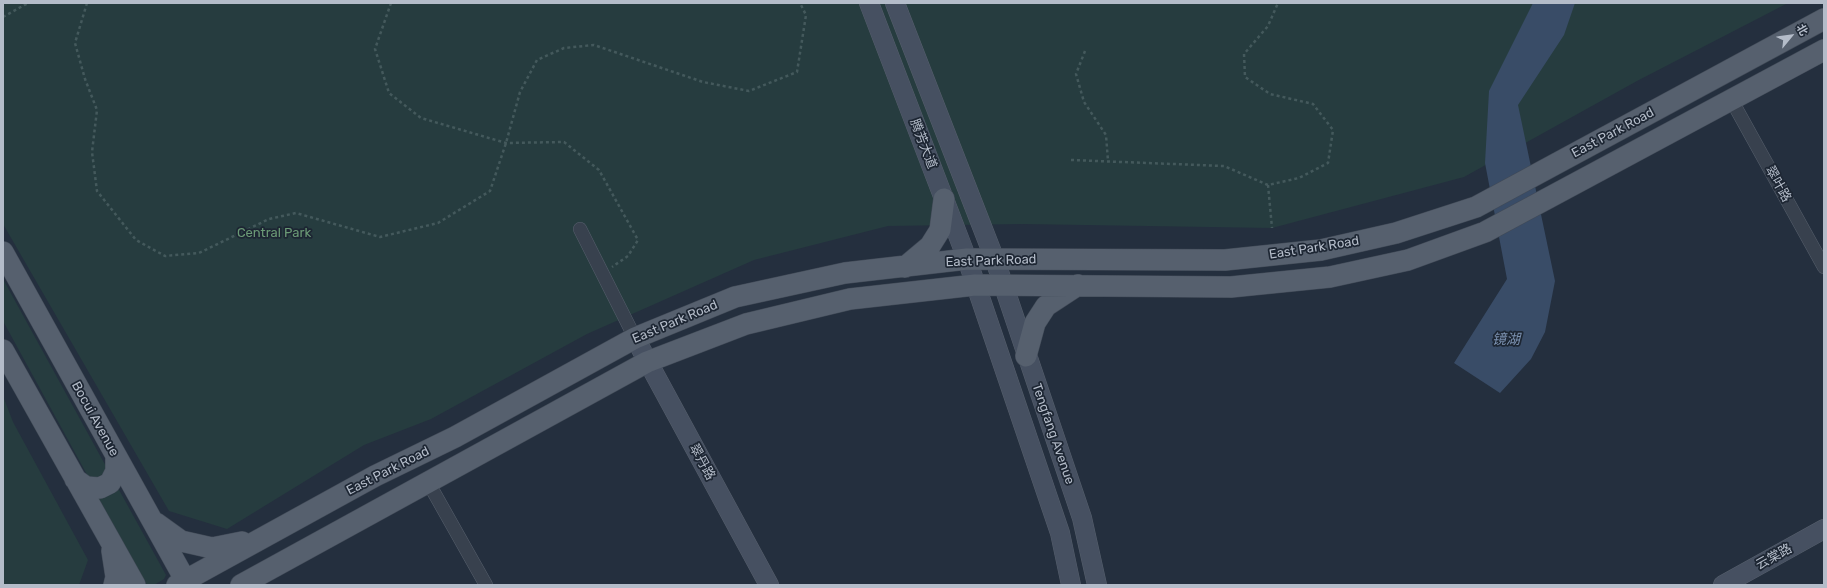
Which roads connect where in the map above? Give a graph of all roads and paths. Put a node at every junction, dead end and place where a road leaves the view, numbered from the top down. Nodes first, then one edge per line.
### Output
1 (28, 3) edge
2 (87, 3) edge
3 (391, 3) edge
4 (800, 3) edge
5 (869, 3) edge
6 (895, 3) edge
7 (1278, 3) edge
8 (3, 17) edge
9 (1824, 19) edge
10 (1824, 50) edge
11 (1084, 51) dead end
12 (1732, 101) junction
13 (506, 143) junction
14 (1071, 160) dead end
15 (1108, 161) junction
16 (1268, 185) junction
17 (944, 200) junction
18 (1272, 228) dead end
19 (580, 229) dead end
20 (3, 252) edge
21 (967, 260) junction
22 (995, 260) junction
23 (905, 266) junction
24 (1824, 266) edge
25 (612, 267) dead end
26 (1002, 284) junction
27 (975, 285) junction
28 (1078, 285) junction
29 (635, 338) junction
30 (3, 350) edge
31 (1026, 356) junction
32 (647, 362) junction
33 (116, 456) junction
34 (75, 479) junction
35 (428, 482) junction
36 (151, 520) junction
37 (1824, 529) edge
38 (262, 538) junction
39 (111, 543) junction
40 (270, 568) junction
41 (183, 583) edge
42 (114, 585) edge
43 (135, 585) edge
44 (241, 585) edge
45 (258, 585) edge
46 (486, 585) edge
47 (769, 585) edge
48 (1071, 585) edge
49 (1097, 585) edge
50 (1725, 585) edge

1 - 8 path
2 - 13 path
3 - 13 path
4 - 13 path
5 - 17 main road, 腾芳大道
6 - 22 main road, 腾芳大道
7 - 16 path
9 - 22 main road, East Park Road
10 - 12 main road, East Park Road
11 - 15 path
12 - 24 street, 翠叶路
12 - 28 main road, East Park Road
13 - 25 path
14 - 15 path
15 - 16 path
16 - 18 path
17 - 21 main road, 腾芳大道
17 - 23 main road
19 - 29 street
20 - 33 main road, Bocui Avenue
21 - 22 main road, East Park Road
21 - 23 main road, East Park Road
21 - 27 main road, 腾芳大道
22 - 26 main road, 腾芳大道
23 - 29 main road, East Park Road
26 - 27 main road, East Park Road
26 - 28 main road, East Park Road
26 - 31 main road, Tengfang Avenue
27 - 32 main road, East Park Road
27 - 48 main road, Tengfang Avenue
28 - 31 main road
29 - 32 main road, 翠丹路
29 - 38 main road, East Park Road
30 - 34 main road
31 - 49 main road, Tengfang Avenue
32 - 35 main road, East Park Road
32 - 47 main road, 翠丹路
33 - 34 main road
33 - 36 main road, Bocui Avenue
34 - 39 main road
35 - 40 main road, East Park Road
35 - 46 street
36 - 38 main road
36 - 41 main road, Bocui Avenue
37 - 50 main road, 云棠路
38 - 41 main road, East Park Road
39 - 42 main road
39 - 43 main road
40 - 44 main road, East Park Road
40 - 45 main road

